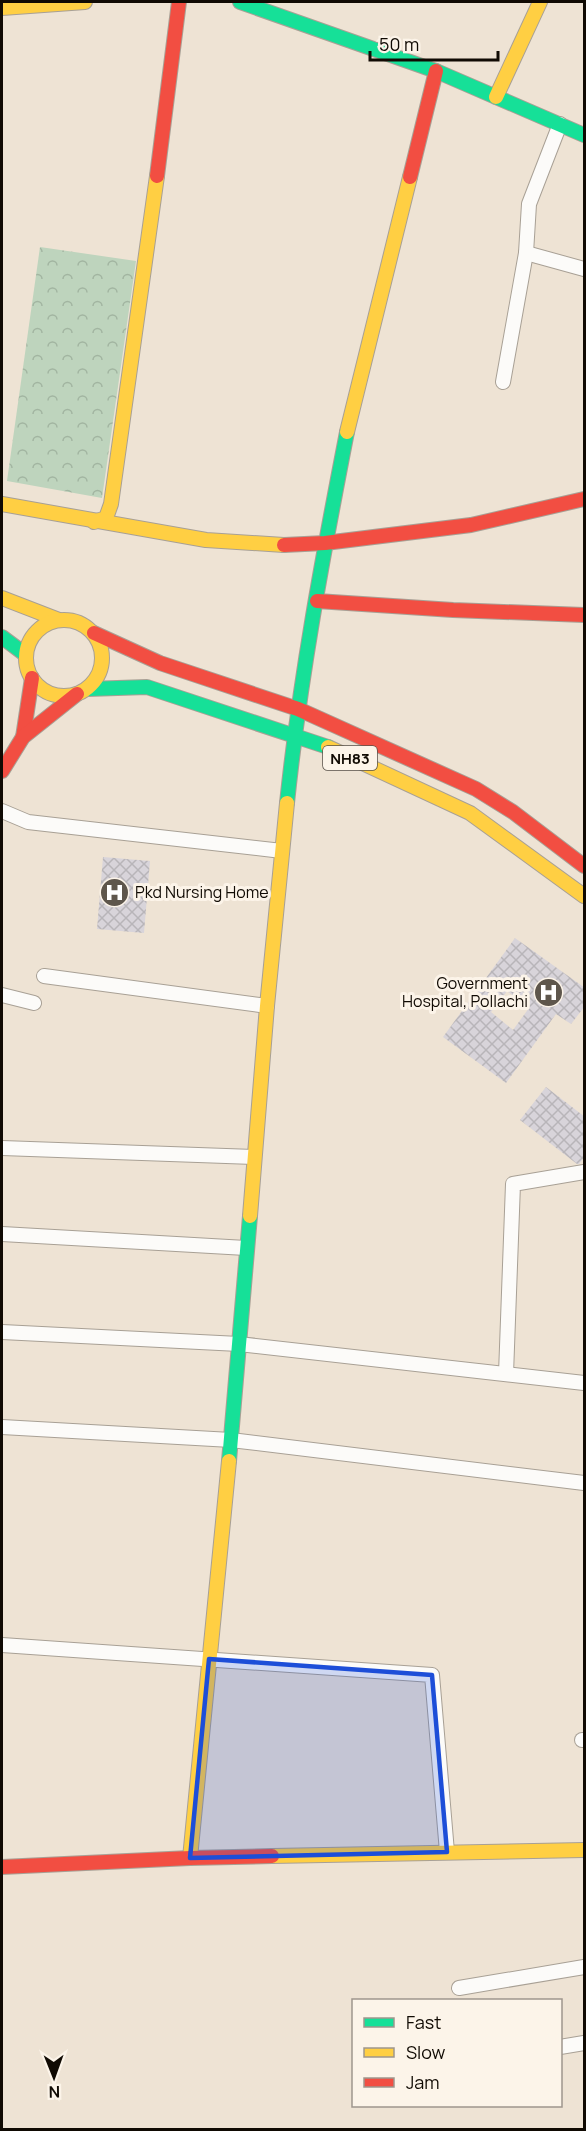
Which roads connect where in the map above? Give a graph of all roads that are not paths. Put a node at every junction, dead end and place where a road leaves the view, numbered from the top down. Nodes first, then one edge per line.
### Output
1 (85, 2) edge
2 (179, 2) edge
3 (240, 2) edge
4 (540, 2) edge
5 (2, 8) edge
6 (436, 71) junction
7 (496, 97) junction
8 (560, 124) junction
9 (585, 135) edge
10 (526, 253) junction
11 (585, 269) edge
12 (503, 382) dead end
13 (585, 499) edge
14 (2, 504) edge
15 (94, 522) junction
16 (324, 543) junction
17 (2, 598) edge
18 (316, 601) junction
19 (585, 615) edge
20 (59, 620) junction
21 (94, 633) junction
22 (2, 637) edge
23 (26, 655) junction
24 (32, 678) junction
25 (82, 692) junction
26 (298, 709) junction
27 (294, 735) junction
28 (23, 737) junction
29 (6, 755) edge
30 (2, 771) edge
31 (2, 811) edge
32 (282, 851) junction
33 (585, 866) edge
34 (585, 896) edge
35 (44, 976) dead end
36 (2, 995) edge
37 (34, 1004) dead end
38 (267, 1006) junction
39 (2, 1148) edge
40 (254, 1157) junction
41 (585, 1172) edge
42 (2, 1234) edge
43 (246, 1248) junction
44 (2, 1332) edge
45 (239, 1344) junction
46 (506, 1374) junction
47 (585, 1383) edge
48 (2, 1427) edge
49 (231, 1440) junction
50 (585, 1482) edge
51 (2, 1644) edge
52 (210, 1659) junction
53 (585, 1850) edge
54 (447, 1852) junction
55 (190, 1858) junction
56 (2, 1867) edge
57 (585, 1967) edge
58 (459, 1988) dead end
59 (585, 2043) edge
60 (562, 2047) edge

1 - 5 main road
2 - 15 main road
3 - 6 main road
4 - 7 main road
6 - 7 main road
6 - 16 main road
7 - 8 main road
8 - 9 main road
8 - 10 street
10 - 11 street
10 - 12 street
13 - 16 main road
14 - 15 main road
15 - 16 main road
16 - 18 main road
17 - 20 main road, NH83
18 - 19 main road
18 - 26 main road
20 - 21 main road, NH83
20 - 23 main road
21 - 25 main road
21 - 26 main road, NH83
22 - 23 main road
23 - 24 main road
24 - 25 main road, NH83
24 - 28 main road
25 - 27 main road, NH83
25 - 28 main road
26 - 27 main road
26 - 33 main road, NH83
27 - 32 main road
27 - 34 main road, NH83
28 - 29 main road
29 - 30 main road
31 - 32 street
32 - 38 main road
35 - 38 street
36 - 37 street
38 - 40 main road
39 - 40 street
40 - 43 main road
41 - 46 street
42 - 43 street
43 - 45 main road
44 - 45 street
45 - 46 street
45 - 49 main road
46 - 47 street
48 - 49 street
49 - 50 street
49 - 52 main road
51 - 52 street
52 - 54 street
52 - 55 main road
53 - 54 main road
54 - 55 main road
55 - 56 main road
57 - 58 street
59 - 60 street

